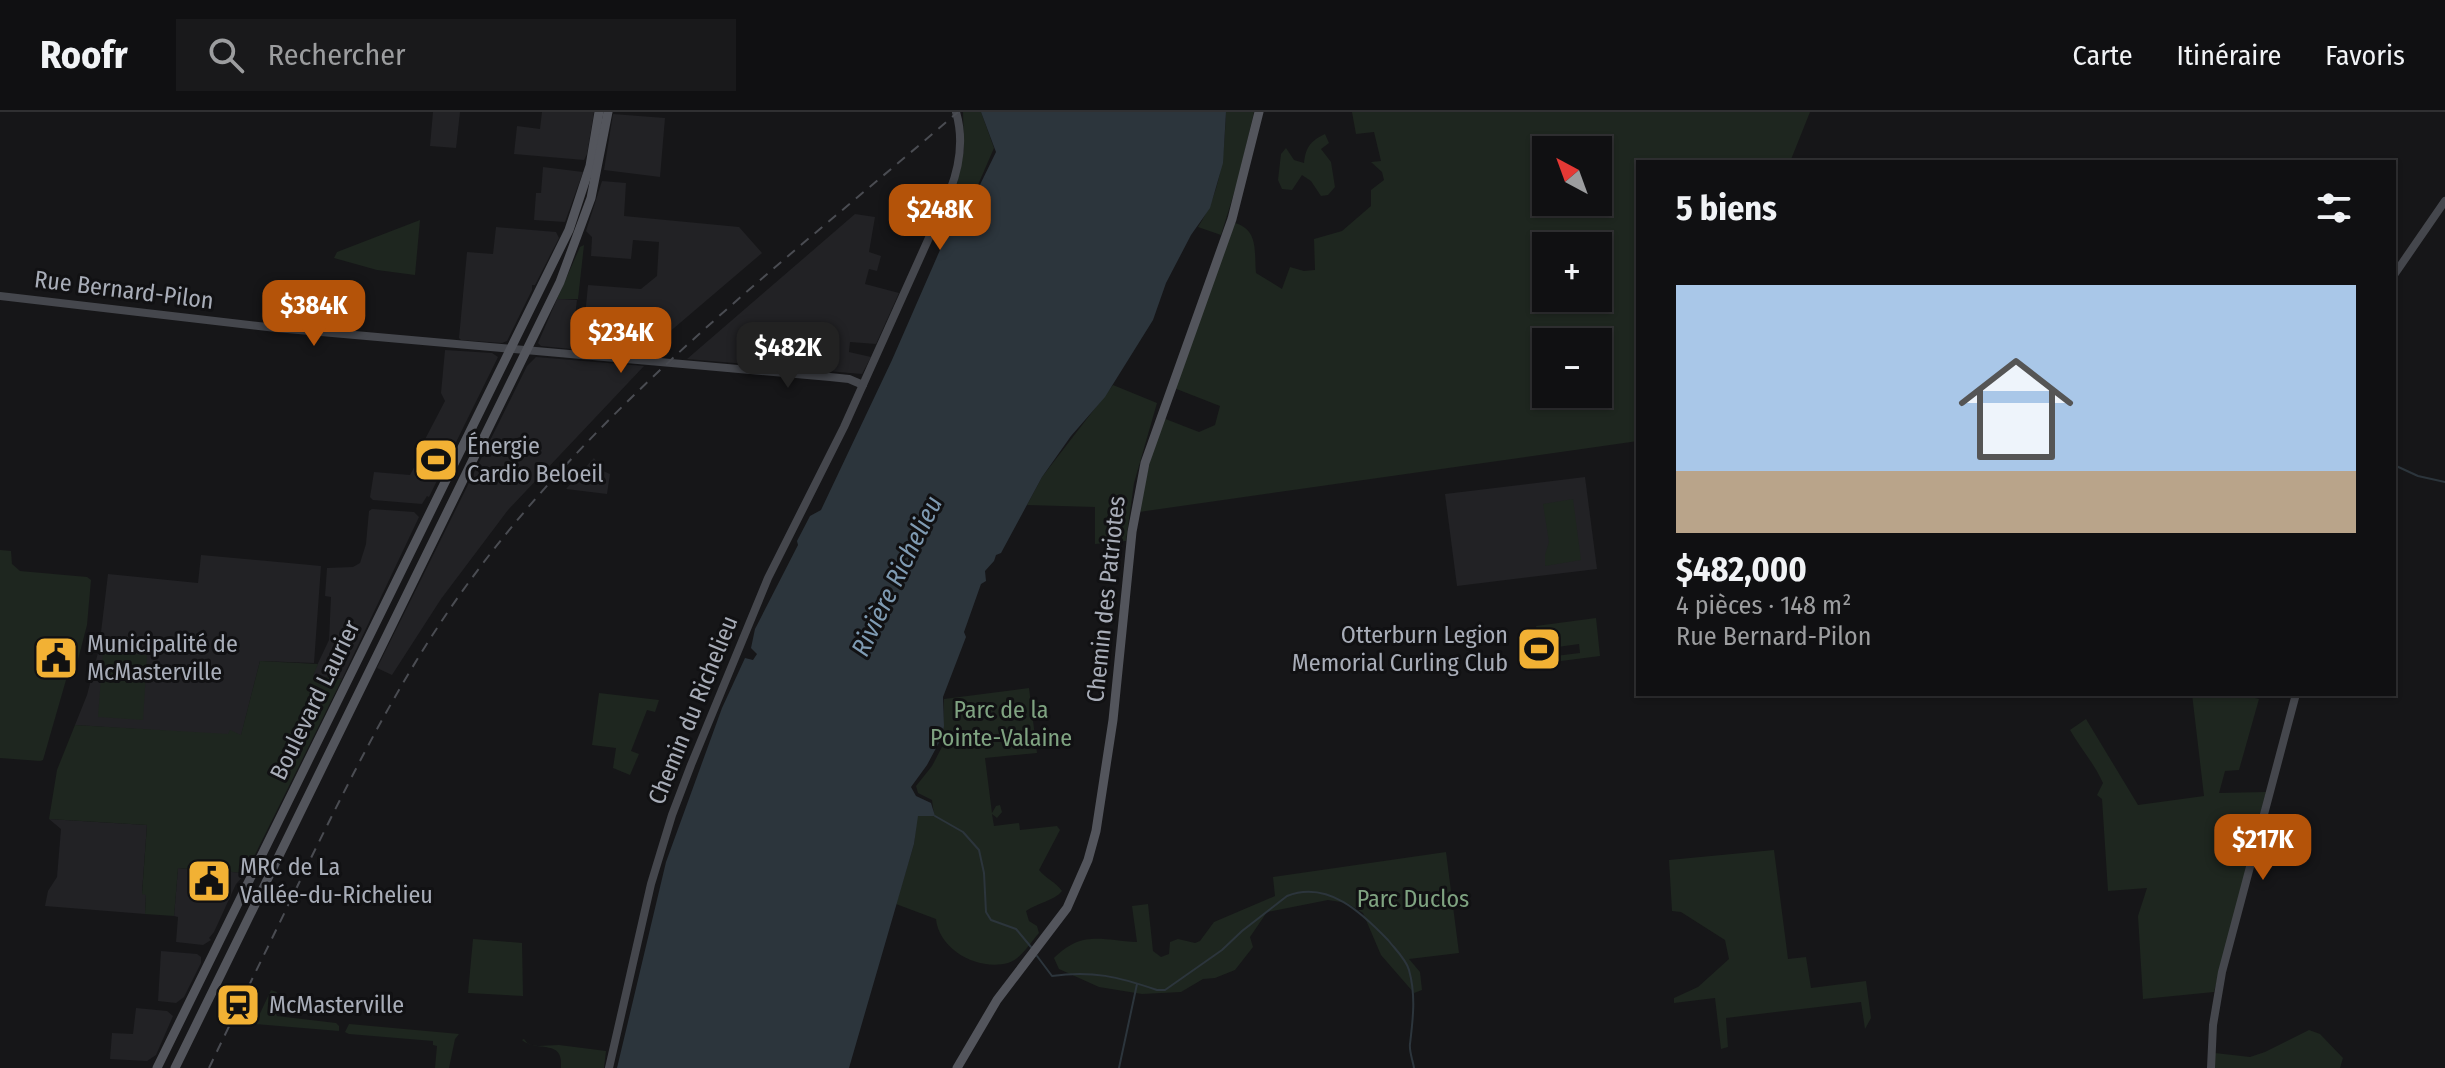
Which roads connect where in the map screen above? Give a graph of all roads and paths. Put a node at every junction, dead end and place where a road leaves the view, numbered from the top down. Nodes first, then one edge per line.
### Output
1 (599, 112) edge
2 (608, 112) edge
3 (956, 112) edge
4 (1259, 112) edge
5 (2445, 201) edge
6 (2396, 272) edge
7 (0, 296) edge
8 (511, 349) junction
9 (526, 351) junction
10 (863, 385) junction
11 (2295, 696) edge
12 (157, 1068) edge
13 (175, 1068) edge
14 (609, 1068) edge
15 (957, 1068) edge
16 (2211, 1068) edge

1 - 8 main road, Boulevard Laurier
2 - 9 main road, Boulevard Laurier
3 - 10 main road, Chemin du Richelieu
4 - 15 main road, Chemin des Patriotes
5 - 6 main road
7 - 8 main road, Rue Bernard-Pilon
8 - 9 main road, Rue Bernard-Pilon
8 - 12 main road, Boulevard Laurier
9 - 10 main road, Rue Bernard-Pilon
9 - 13 main road, Boulevard Laurier
10 - 14 main road, Chemin du Richelieu
11 - 16 main road

